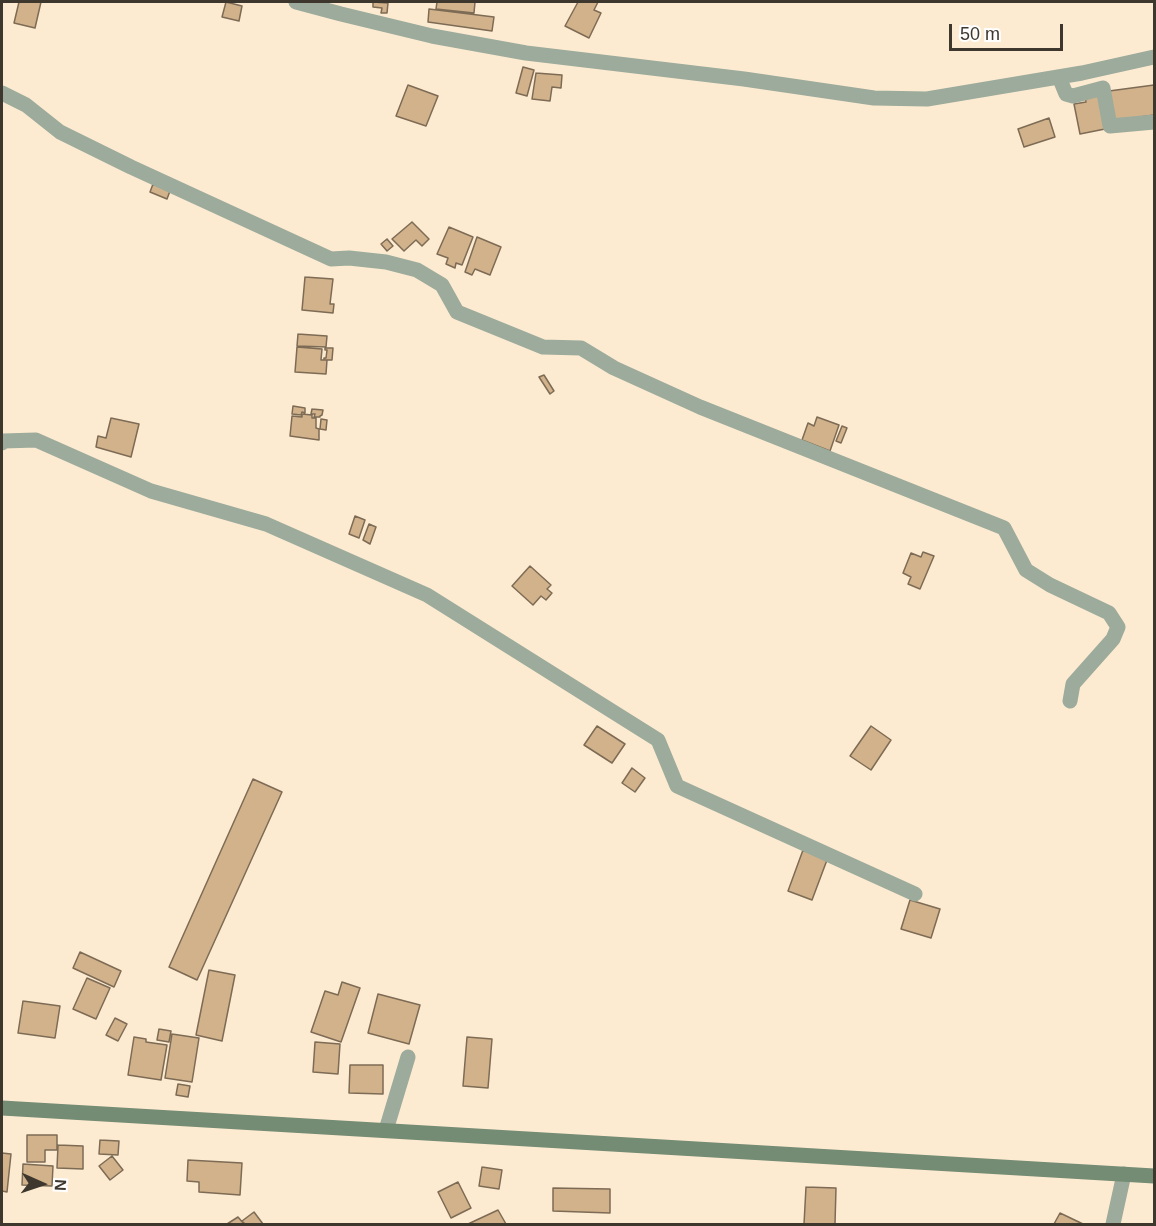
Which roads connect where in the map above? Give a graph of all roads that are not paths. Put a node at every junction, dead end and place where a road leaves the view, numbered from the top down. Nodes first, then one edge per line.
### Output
1 (296, 2) edge
2 (1155, 57) edge
3 (1059, 77) junction
4 (2, 93) edge
5 (1155, 122) edge
6 (2, 443) edge
7 (1070, 700) dead end
8 (915, 894) dead end
9 (408, 1057) dead end
10 (2, 1108) edge
11 (387, 1130) junction
12 (1124, 1174) junction
13 (1155, 1176) edge
14 (1113, 1224) edge

1 - 3 street
2 - 3 street
3 - 5 street
4 - 7 street
6 - 8 street
9 - 11 street
10 - 11 street
11 - 12 street
12 - 13 street
12 - 14 street

